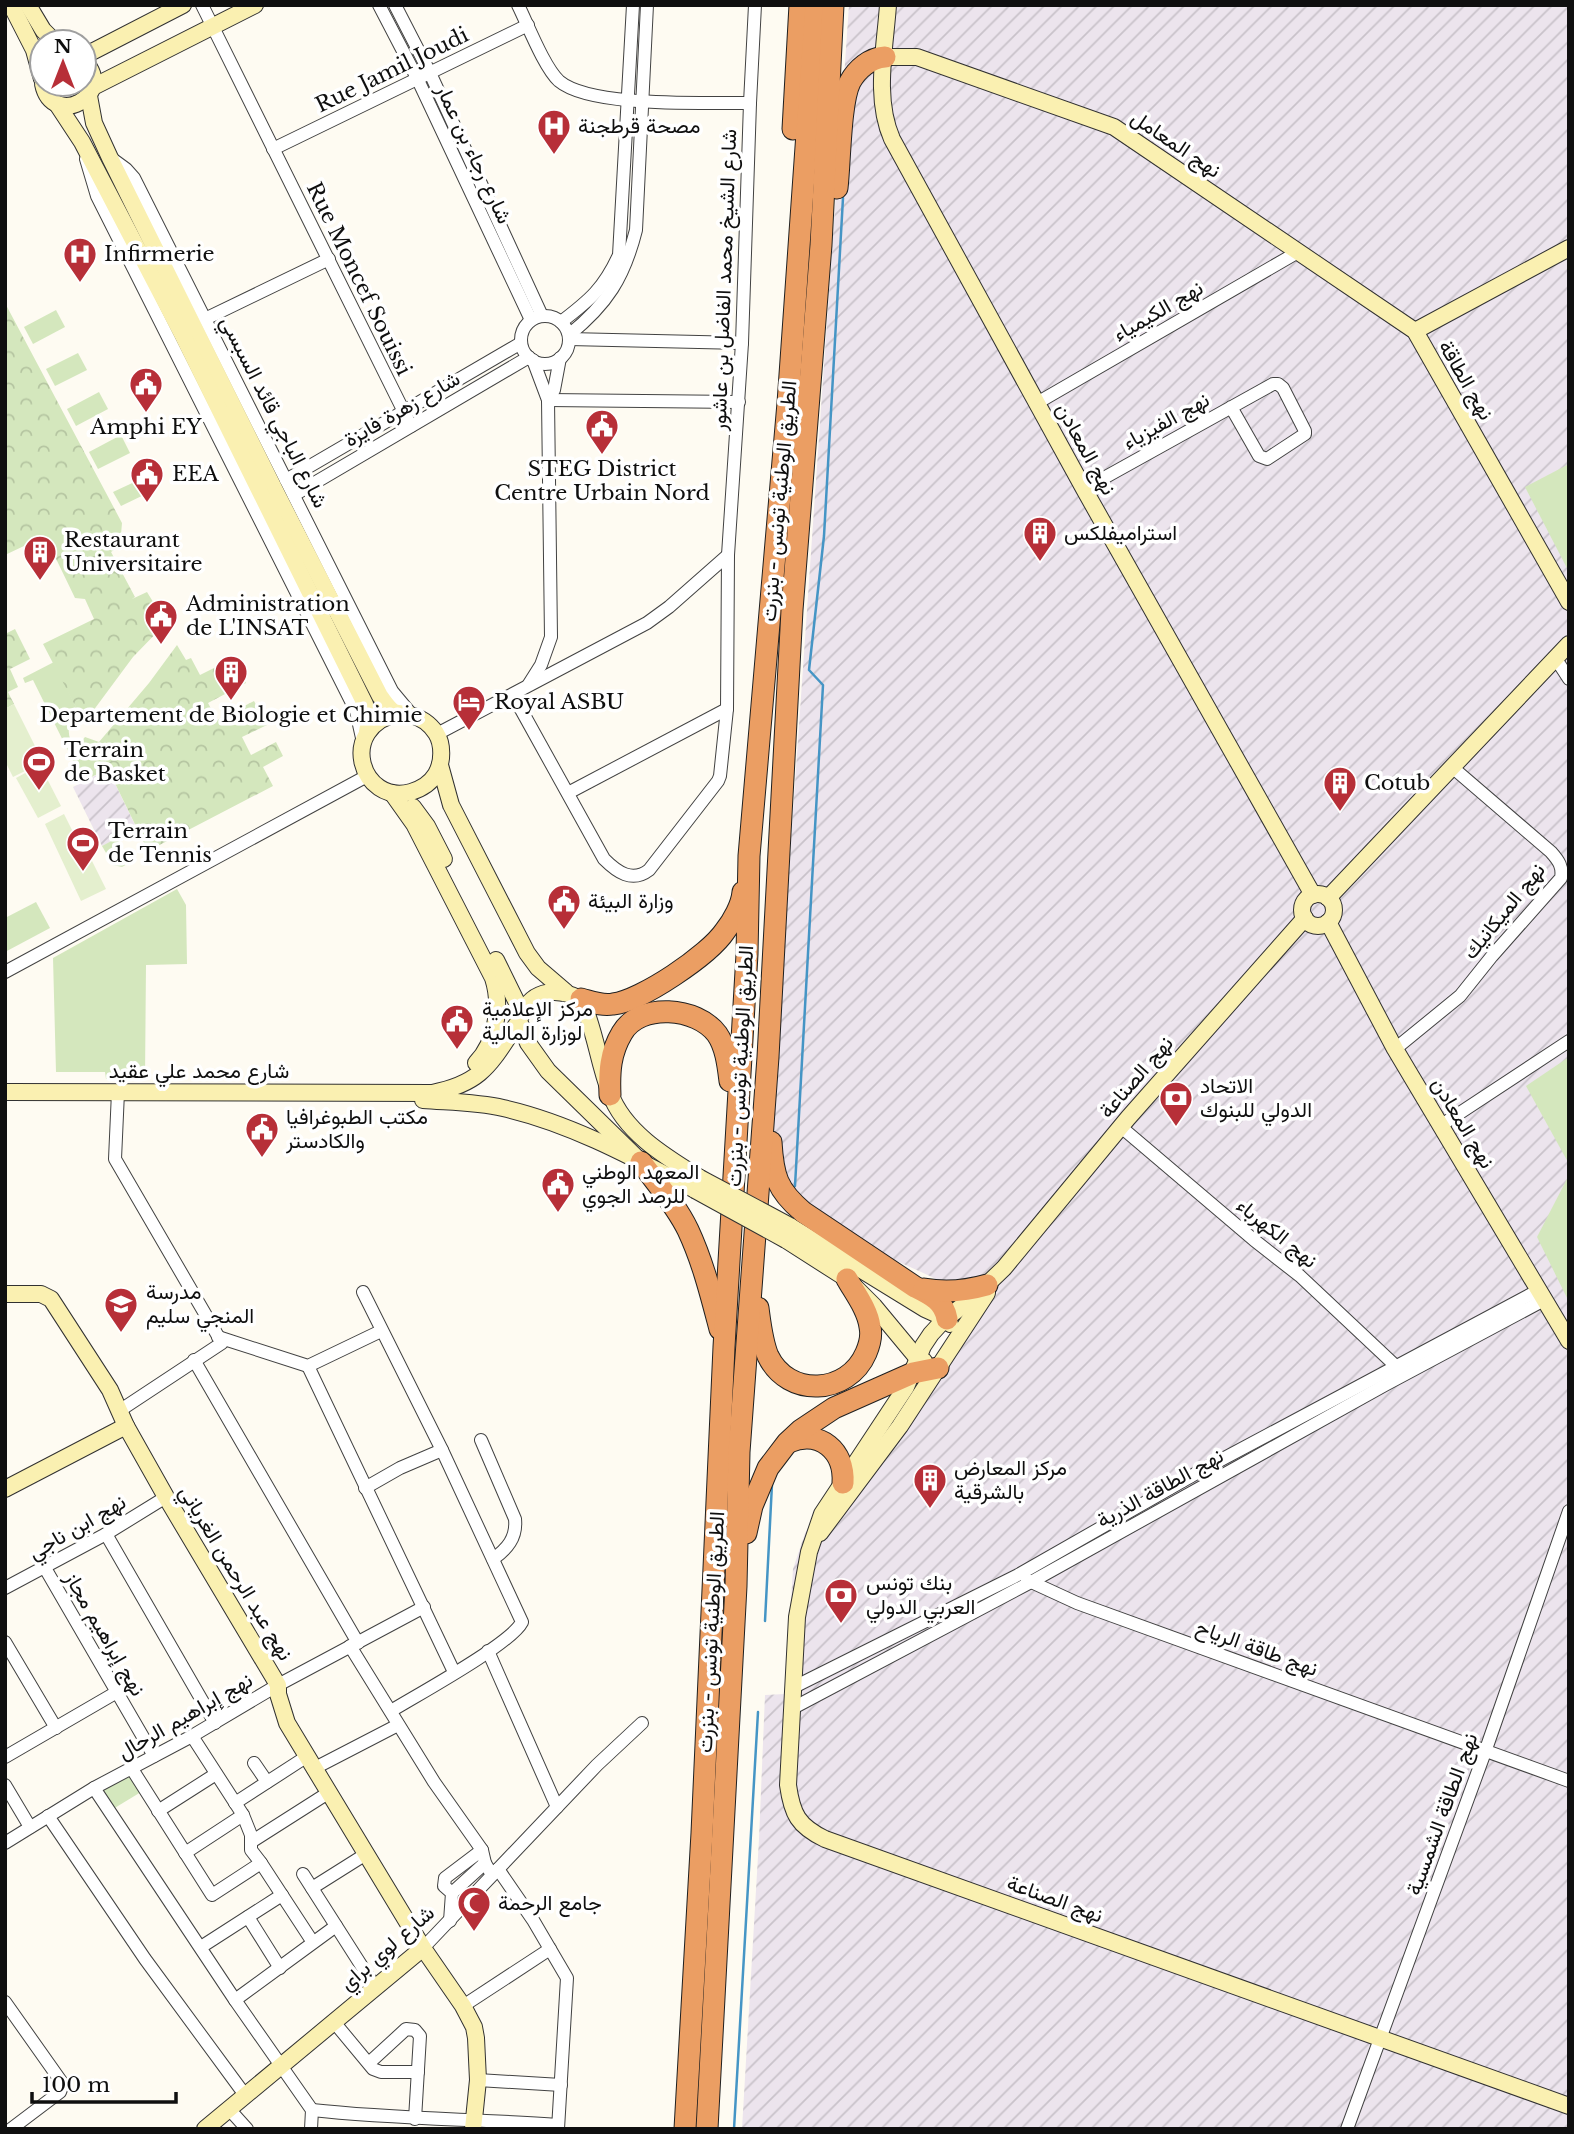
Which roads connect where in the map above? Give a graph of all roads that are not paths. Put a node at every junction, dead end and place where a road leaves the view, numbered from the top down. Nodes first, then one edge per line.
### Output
1 (183, 5) edge
2 (202, 5) edge
3 (255, 5) edge
4 (379, 5) edge
5 (395, 5) edge
6 (518, 5) edge
7 (633, 5) edge
8 (648, 5) edge
9 (755, 5) edge
10 (800, 5) edge
11 (816, 5) edge
12 (833, 5) edge
13 (888, 5) edge
14 (20, 8) edge
15 (528, 25) junction
16 (212, 26) junction
17 (41, 28) edge
18 (28, 32) edge
19 (98, 49) edge
20 (885, 57) junction
21 (430, 73) junction
22 (418, 80) junction
23 (98, 87) edge
24 (49, 98) edge
25 (85, 98) edge
26 (91, 98) edge
27 (628, 100) junction
28 (642, 101) junction
29 (750, 103) junction
30 (57, 104) junction
31 (273, 149) junction
32 (110, 158) junction
33 (821, 245) junction
34 (1569, 248) edge
35 (1298, 252) junction
36 (329, 259) junction
37 (796, 271) junction
38 (536, 318) junction
39 (205, 319) junction
40 (561, 322) junction
41 (1415, 331) junction
42 (569, 337) junction
43 (522, 343) junction
44 (742, 343) junction
45 (561, 358) junction
46 (531, 359) junction
47 (548, 400) junction
48 (739, 402) junction
49 (1037, 403) junction
50 (1231, 407) junction
51 (404, 413) junction
52 (411, 426) junction
53 (286, 480) junction
54 (1083, 489) junction
55 (294, 495) junction
56 (728, 555) junction
57 (1569, 602) edge
58 (1569, 644) edge
59 (1556, 659) junction
60 (1569, 679) edge
61 (526, 688) junction
62 (513, 695) junction
63 (727, 709) junction
64 (405, 714) junction
65 (436, 734) junction
66 (365, 737) junction
67 (1452, 767) junction
68 (438, 770) junction
69 (367, 776) junction
70 (568, 793) junction
71 (397, 794) junction
72 (749, 856) junction
73 (1321, 897) junction
74 (1305, 918) junction
75 (1328, 922) junction
76 (5, 972) edge
77 (574, 995) junction
78 (520, 1017) junction
79 (1569, 1041) edge
80 (1395, 1049) junction
81 (768, 1057) junction
82 (416, 1091) junction
83 (5, 1092) edge
84 (118, 1092) junction
85 (393, 1093) junction
86 (610, 1095) junction
87 (736, 1115) junction
88 (1440, 1126) junction
89 (1121, 1127) junction
90 (569, 1129) junction
91 (641, 1162) junction
92 (697, 1184) junction
93 (660, 1188) junction
94 (788, 1233) junction
95 (754, 1268) junction
96 (1004, 1268) junction
97 (847, 1279) junction
98 (987, 1285) junction
99 (915, 1287) junction
100 (363, 1292) dead end
101 (5, 1294) edge
102 (1541, 1295) junction
103 (947, 1319) junction
104 (381, 1331) junction
105 (218, 1337) junction
106 (1569, 1341) edge
107 (954, 1343) junction
108 (724, 1347) junction
109 (194, 1360) junction
110 (941, 1363) junction
111 (308, 1366) junction
112 (915, 1366) junction
113 (1400, 1370) junction
114 (123, 1418) junction
115 (481, 1440) dead end
116 (787, 1443) junction
117 (442, 1450) junction
118 (843, 1483) junction
119 (365, 1488) junction
120 (5, 1489) edge
121 (166, 1497) junction
122 (1569, 1511) edge
123 (106, 1534) junction
124 (814, 1541) junction
125 (493, 1559) junction
126 (45, 1568) junction
127 (1018, 1575) junction
128 (1031, 1582) junction
129 (736, 1587) junction
130 (5, 1588) edge
131 (424, 1607) junction
132 (5, 1642) edge
133 (354, 1644) junction
134 (488, 1651) junction
135 (454, 1672) junction
136 (278, 1685) junction
137 (794, 1687) junction
138 (117, 1692) junction
139 (793, 1708) junction
140 (391, 1711) junction
141 (215, 1723) junction
142 (642, 1723) dead end
143 (398, 1725) junction
144 (56, 1728) junction
145 (192, 1736) junction
146 (1485, 1752) junction
147 (154, 1756) junction
148 (5, 1757) edge
149 (254, 1763) dead end
150 (309, 1763) junction
151 (132, 1769) junction
152 (216, 1774) junction
153 (1569, 1781) edge
154 (267, 1782) junction
155 (5, 1785) edge
156 (94, 1788) junction
157 (328, 1793) junction
158 (235, 1802) junction
159 (557, 1807) junction
160 (158, 1811) junction
161 (243, 1815) junction
162 (48, 1816) junction
163 (30, 1827) junction
164 (251, 1842) junction
165 (5, 1843) edge
166 (185, 1853) junction
167 (366, 1854) junction
168 (261, 1863) junction
169 (489, 1864) junction
170 (303, 1874) dead end
171 (312, 1888) junction
172 (282, 1895) junction
173 (248, 1917) junction
174 (450, 1921) junction
175 (337, 1926) junction
176 (312, 1941) junction
177 (201, 1947) junction
178 (423, 1948) junction
179 (550, 1949) junction
180 (280, 1968) junction
181 (375, 1987) junction
182 (235, 2000) junction
183 (5, 2003) edge
184 (463, 2006) junction
185 (334, 2022) junction
186 (1381, 2038) junction
187 (369, 2063) junction
188 (280, 2065) junction
189 (418, 2072) junction
190 (478, 2080) junction
191 (561, 2085) junction
192 (245, 2095) junction
193 (1569, 2106) edge
194 (229, 2109) junction
195 (312, 2110) junction
196 (365, 2122) edge
197 (418, 2122) edge
198 (473, 2124) edge
199 (558, 2127) edge
200 (11, 2129) edge
201 (205, 2129) edge
202 (246, 2129) edge
203 (311, 2129) edge
204 (685, 2129) edge
205 (707, 2129) edge
206 (1347, 2129) edge

1 - 19 street
2 - 16 street, Rue Moncef Souissi
3 - 16 street
4 - 22 street, شارع رجاء بن عمار
5 - 21 street, شارع رجاء بن عمار
6 - 15 street
7 - 27 street
8 - 28 street
9 - 29 street, شارع الشيخ محمد الفاضل بن عاشور
10 - 37 highway
11 - 37 highway, الطريق الوطنية تونس - بنزرت
12 - 33 highway, الطريق الوطنية تونس - بنزرت
13 - 20 street, نهج المعادن
14 - 17 street
14 - 18 street
15 - 21 street, Rue Jamil Joudi
15 - 27 street
16 - 23 street
16 - 31 street, Rue Moncef Souissi
20 - 33 highway
20 - 35 street, نهج المعامل
20 - 49 street, نهج المعادن
21 - 22 street, Rue Jamil Joudi
21 - 38 street, شارع رجاء بن عمار
22 - 31 street, Rue Jamil Joudi
22 - 38 street, شارع رجاء بن عمار
24 - 30 street
25 - 30 street
26 - 32 street
27 - 28 street
27 - 40 street
28 - 29 street
28 - 42 street
29 - 44 street, شارع الشيخ محمد الفاضل بن عاشور
30 - 66 street
31 - 36 street, Rue Moncef Souissi
32 - 39 street, شارع الباجي قائد السبسي
32 - 64 street
33 - 81 highway, الطريق الوطنية تونس - بنزرت
34 - 41 street, نهج الطاقة
35 - 41 street, نهج المعامل
35 - 49 street, نهج الكيمياء
36 - 39 street
36 - 51 street, Rue Moncef Souissi
37 - 72 highway, الطريق الوطنية تونس - بنزرت
38 - 40 street
38 - 43 street
39 - 53 street, شارع الباجي قائد السبسي
40 - 42 street
41 - 57 street, نهج الطاقة
42 - 44 street
42 - 45 street
43 - 46 street
43 - 51 street, شارع زهرة فايزة
44 - 48 street, شارع الشيخ محمد الفاضل بن عاشور
45 - 46 street
45 - 47 street
46 - 47 street
46 - 52 street, شارع زهرة فايزة
47 - 48 street
47 - 61 street
48 - 56 street, شارع الشيخ محمد الفاضل بن عاشور
49 - 54 street, نهج المعادن
50 - 50 street, نهج الفيزياء
50 - 54 street, نهج الفيزياء
51 - 52 street, Rue Moncef Souissi
51 - 53 street, شارع زهرة فايزة
52 - 55 street, شارع زهرة فايزة
53 - 55 street, شارع الباجي قائد السبسي
54 - 73 street, نهج المعادن
55 - 64 street, شارع الباجي قائد السبسي
56 - 61 street
56 - 63 street, شارع الشيخ محمد الفاضل بن عاشور
58 - 59 street
59 - 60 street
59 - 67 street
61 - 62 street
62 - 65 street
62 - 70 street
63 - 70 street
63 - 70 street, شارع الشيخ محمد الفاضل بن عاشور
64 - 65 street
64 - 66 street
65 - 68 street
66 - 69 street
67 - 73 street
67 - 80 street, نهج الميكانيك
68 - 71 street
68 - 77 street
69 - 71 street
69 - 76 street
71 - 78 street
71 - 82 street
72 - 77 highway
72 - 87 highway, الطريق الوطنية تونس - بنزرت
73 - 74 street
73 - 75 street
74 - 75 street
74 - 89 street, نهج الصناعة
75 - 80 street, نهج المعادن
77 - 78 street
77 - 86 street
78 - 82 street
78 - 91 street
79 - 88 street
80 - 88 street, نهج المعادن
81 - 95 highway, الطريق الوطنية تونس - بنزرت
81 - 99 highway
82 - 85 street
83 - 84 street, شارع محمد علي عقيد
84 - 85 street, شارع محمد علي عقيد
84 - 105 street
85 - 90 street
86 - 87 highway
86 - 92 street
87 - 108 highway, الطريق الوطنية تونس - بنزرت
88 - 102 street, نهج المعادن
89 - 96 street, نهج الصناعة
89 - 113 street, نهج الكهرباء
90 - 91 street
90 - 93 street
91 - 92 street
91 - 93 highway
92 - 94 street, bridge
93 - 108 highway
94 - 97 street
94 - 103 street
95 - 97 highway
95 - 129 highway, الطريق الوطنية تونس - بنزرت
96 - 98 street, نهج الصناعة
96 - 107 street, نهج الصناعة
97 - 112 street
98 - 99 highway
98 - 103 street, نهج الصناعة
99 - 103 highway
100 - 104 street
101 - 114 street, نهج عبد الرحمن الغرياني
102 - 106 street, نهج المعادن
102 - 113 street, نهج الطاقة الذرية
103 - 107 street
103 - 112 street, نهج الصناعة
104 - 111 street
104 - 117 street
105 - 109 street
105 - 111 street
107 - 110 street, نهج الصناعة
108 - 204 highway, الطريق الوطنية تونس - بنزرت
109 - 114 street
109 - 133 street
110 - 112 highway
110 - 124 street, نهج الصناعة
111 - 119 street
112 - 116 highway
112 - 118 street, نهج الصناعة
113 - 127 street, نهج الطاقة الذرية
113 - 128 street, نهج الطاقة الذرية
114 - 120 street
114 - 121 street, نهج عبد الرحمن الغرياني
115 - 125 street
116 - 118 highway
116 - 129 highway
117 - 119 street
117 - 125 street
118 - 124 street, نهج الصناعة
119 - 131 street
121 - 123 street, نهج ابن ناجي
121 - 136 street, نهج عبد الرحمن الغرياني
122 - 146 street, نهج الطاقة الشمسية
123 - 126 street, نهج ابن ناجي
123 - 141 street
124 - 137 street, نهج الصناعة
125 - 134 street
126 - 130 street, نهج ابن ناجي
126 - 138 street, نهج إبراهيم مجاز
127 - 128 street, نهج طاقة الرياح
127 - 137 street, نهج الطاقة الذرية
128 - 139 street, نهج الطاقة الذرية
128 - 146 street, نهج طاقة الرياح
129 - 205 highway, الطريق الوطنية تونس - بنزرت
131 - 133 street, نهج إبراهيم الرحال
131 - 135 street
132 - 144 street
133 - 136 street, نهج إبراهيم الرحال
133 - 140 street
134 - 135 street
134 - 159 street
135 - 140 street
136 - 141 street, نهج إبراهيم الرحال
136 - 150 street, نهج عبد الرحمن الغرياني
137 - 139 street, نهج الصناعة
138 - 144 street
138 - 147 street, نهج إبراهيم مجاز
139 - 186 street, نهج الصناعة
140 - 143 street
141 - 145 street, نهج إبراهيم الرحال
142 - 159 street, شارع لوي براي
143 - 150 street
143 - 169 street
144 - 148 street
145 - 147 street, نهج إبراهيم الرحال
145 - 152 street
146 - 153 street, نهج طاقة الرياح
146 - 186 street, نهج الطاقة الشمسية
147 - 151 street, نهج إبراهيم الرحال
149 - 154 street
150 - 154 street
150 - 157 street, نهج عبد الرحمن الغرياني
151 - 156 street, نهج إبراهيم الرحال
151 - 160 street
152 - 158 street
152 - 160 street
154 - 158 street
155 - 163 street
156 - 162 street, نهج إبراهيم الرحال
156 - 177 street
157 - 164 street
157 - 167 street, نهج عبد الرحمن الغرياني
158 - 161 street
159 - 169 street, شارع لوي براي
160 - 166 street
161 - 164 street
161 - 166 street
162 - 163 street, نهج إبراهيم الرحال
162 - 192 street
163 - 165 street, نهج إبراهيم الرحال
164 - 168 street
166 - 168 street
167 - 171 street
167 - 178 street, نهج عبد الرحمن الغرياني
168 - 172 street
169 - 174 street, شارع لوي براي
169 - 174 street
169 - 179 street
170 - 171 street
171 - 175 street
172 - 173 street
172 - 176 street
173 - 177 street
173 - 180 street
174 - 178 street, شارع لوي براي
175 - 176 street
175 - 181 street
176 - 180 street
177 - 182 street
178 - 181 street, شارع لوي براي
178 - 184 street, نهج عبد الرحمن الغرياني
179 - 184 street
179 - 191 street
180 - 182 street
181 - 185 street, شارع لوي براي
182 - 188 street
183 - 200 street
184 - 190 street, نهج عبد الرحمن الغرياني
185 - 187 street
185 - 188 street, شارع لوي براي
186 - 193 street, نهج الصناعة
186 - 206 street, نهج الطاقة الشمسية
187 - 189 street
187 - 189 street
188 - 192 street, شارع لوي براي
188 - 195 street
189 - 197 street
190 - 191 street
190 - 198 street, نهج عبد الرحمن الغرياني
191 - 199 street
192 - 194 street, شارع لوي براي
194 - 201 street, شارع لوي براي
194 - 202 street
195 - 196 street
195 - 203 street
196 - 197 street
197 - 198 street
198 - 199 street

